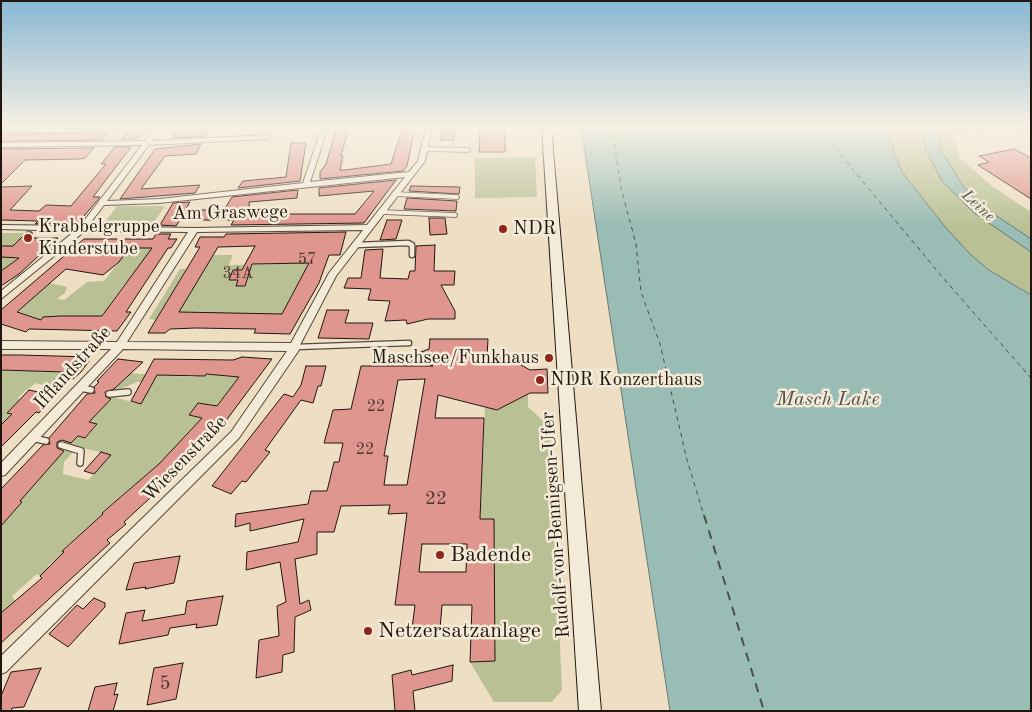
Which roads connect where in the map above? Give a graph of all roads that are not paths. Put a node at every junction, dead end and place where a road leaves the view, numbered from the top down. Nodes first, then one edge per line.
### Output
1 (135, 160) edge
2 (314, 160) edge
3 (421, 160) edge
4 (548, 160) edge
5 (410, 174) junction
6 (306, 185) junction
7 (394, 194) junction
8 (457, 197) dead end
9 (102, 203) junction
10 (381, 212) junction
11 (455, 215) dead end
12 (1, 227) edge
13 (370, 228) junction
14 (82, 229) junction
15 (194, 230) junction
16 (356, 245) junction
17 (412, 255) dead end
18 (1, 296) edge
19 (409, 343) dead end
20 (1, 345) edge
21 (120, 346) junction
22 (296, 347) junction
23 (128, 392) dead end
24 (109, 394) dead end
25 (32, 438) junction
26 (46, 442) dead end
27 (61, 445) dead end
28 (80, 463) dead end
29 (1, 470) edge
30 (1, 667) edge
31 (590, 711) edge

1 - 9 street
2 - 6 street
3 - 5 street, Wiesenstraße
4 - 31 street, Rudolf-von-Bennigsen-Ufer
5 - 6 street
5 - 7 street, Wiesenstraße
6 - 9 street
7 - 8 lane
7 - 10 street, Wiesenstraße
9 - 14 street
10 - 11 lane
10 - 13 street, Wiesenstraße
12 - 14 street, Am Graswege
13 - 15 street, Am Graswege
13 - 16 street, Wiesenstraße
14 - 15 street, Am Graswege
14 - 18 street
15 - 21 street, Ifflandstraße
16 - 17 lane
16 - 22 street, Wiesenstraße
19 - 22 lane
20 - 21 street
21 - 22 street
21 - 25 street, Ifflandstraße
22 - 30 street, Wiesenstraße
23 - 24 lane
25 - 26 lane
25 - 29 street, Ifflandstraße
27 - 28 lane

